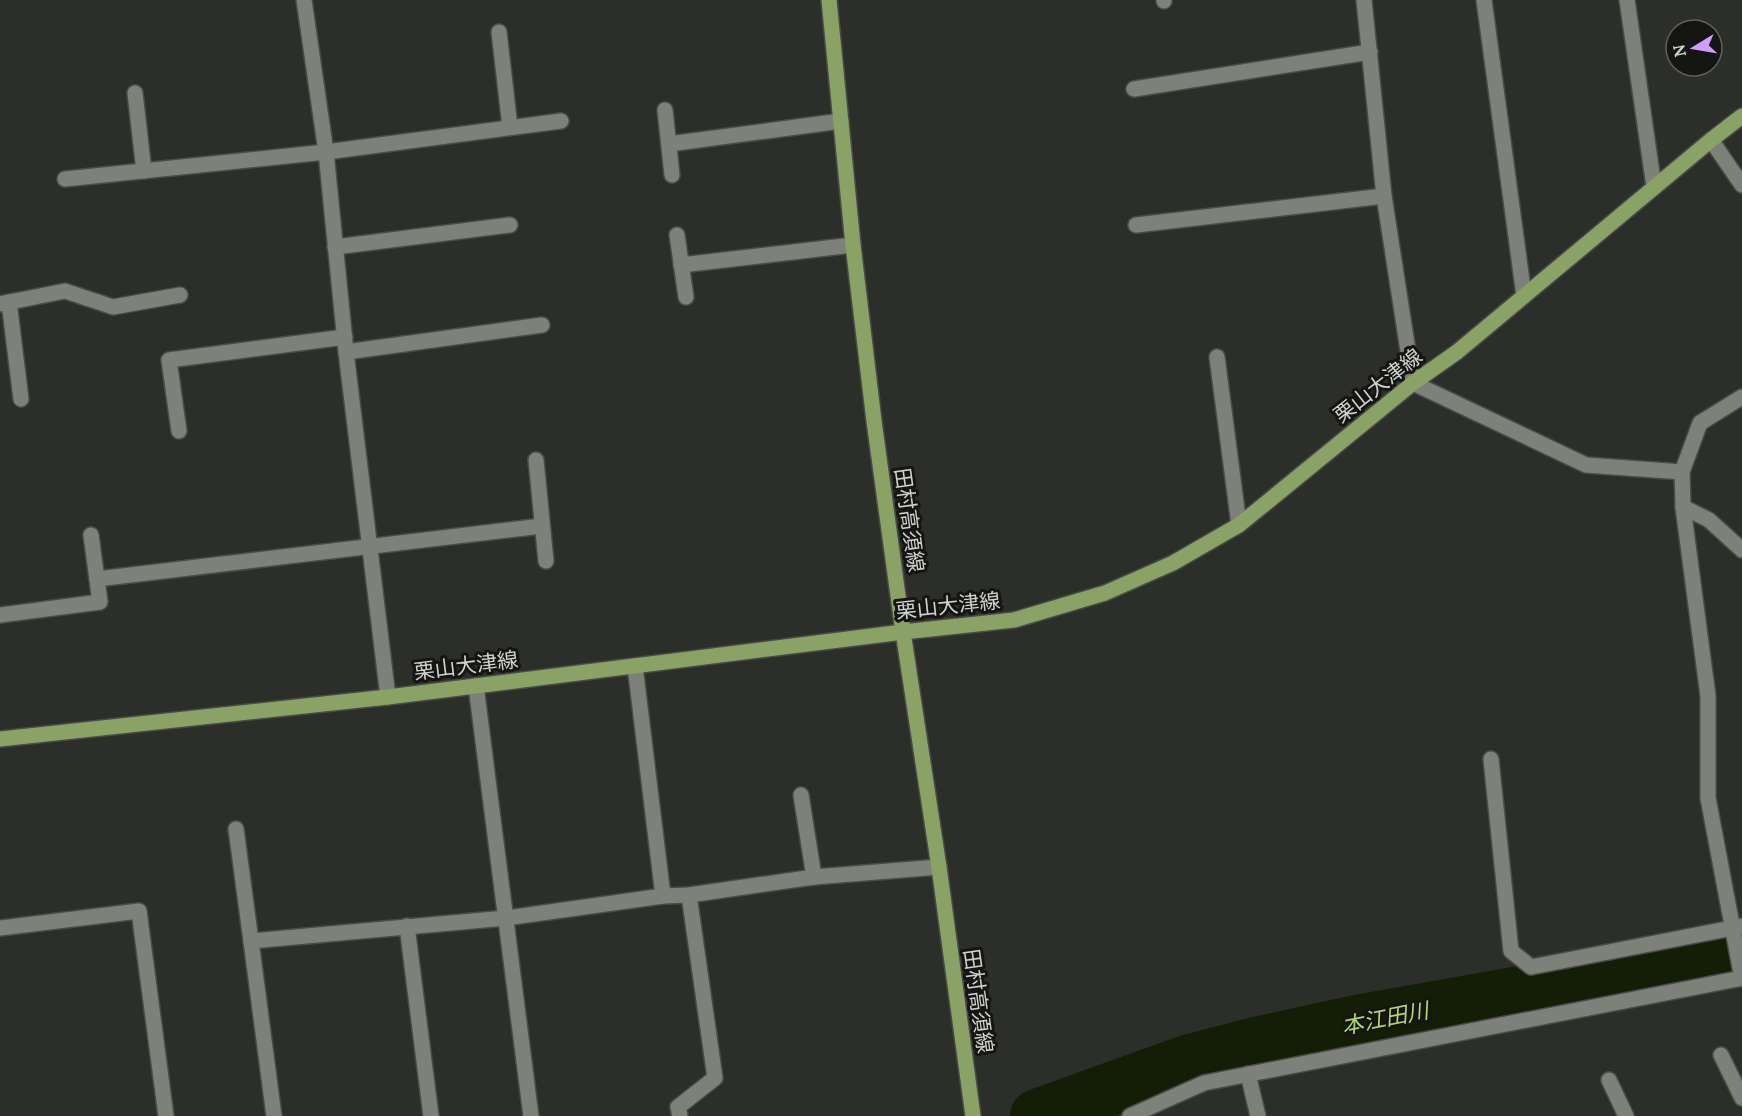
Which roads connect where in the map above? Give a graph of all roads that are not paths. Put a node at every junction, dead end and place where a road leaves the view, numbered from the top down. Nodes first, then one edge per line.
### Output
1 (304, 0) edge
2 (829, 0) edge
3 (1364, 0) edge
4 (1484, 0) edge
5 (1627, 0) edge
6 (499, 32) dead end
7 (1370, 52) junction
8 (1134, 89) dead end
9 (135, 93) dead end
10 (665, 110) dead end
11 (1742, 116) edge
12 (561, 121) dead end
13 (841, 121) junction
14 (510, 127) junction
15 (1711, 140) junction
16 (669, 144) junction
17 (326, 152) junction
18 (144, 171) junction
19 (672, 175) dead end
20 (65, 179) dead end
21 (1742, 185) edge
22 (1654, 188) junction
23 (1384, 196) junction
24 (510, 225) dead end
25 (1136, 225) dead end
26 (677, 235) dead end
27 (853, 245) junction
28 (335, 247) junction
29 (681, 266) junction
30 (180, 295) dead end
31 (1524, 296) junction
32 (686, 297) dead end
33 (5, 303) edge
34 (542, 325) dead end
35 (345, 345) junction
36 (1217, 357) dead end
37 (1413, 384) junction
38 (1742, 397) edge
39 (21, 399) dead end
40 (179, 431) dead end
41 (536, 460) dead end
42 (1683, 472) junction
43 (1683, 507) junction
44 (1239, 525) junction
45 (542, 526) junction
46 (91, 535) dead end
47 (369, 546) junction
48 (1742, 550) edge
49 (546, 561) dead end
50 (97, 579) junction
51 (0, 615) edge
52 (903, 632) junction
53 (635, 666) junction
54 (476, 686) junction
55 (388, 697) junction
56 (0, 739) edge
57 (1491, 759) dead end
58 (801, 795) dead end
59 (236, 829) dead end
60 (939, 867) junction
61 (814, 877) junction
62 (689, 895) junction
63 (663, 897) junction
64 (506, 918) junction
65 (407, 926) junction
66 (1737, 926) edge
67 (0, 928) edge
68 (251, 942) junction
69 (1742, 978) edge
70 (1721, 1055) dead end
71 (1248, 1074) junction
72 (1609, 1080) dead end
73 (1742, 1098) edge
74 (1146, 1113) edge
75 (166, 1116) edge
76 (274, 1116) edge
77 (430, 1116) edge
78 (531, 1116) edge
79 (680, 1116) edge
80 (973, 1116) edge
81 (1130, 1116) edge
82 (1258, 1116) edge
83 (1626, 1116) edge

1 - 17 street
2 - 13 main road, 田村高須線
3 - 7 street
4 - 31 street
5 - 22 street
6 - 14 street
7 - 8 street
7 - 23 street
9 - 18 street
10 - 16 street
11 - 15 main road, 栗山大津線
12 - 14 street
13 - 16 street
13 - 27 main road, 田村高須線
14 - 17 street
15 - 21 street
15 - 22 main road, 栗山大津線
16 - 19 street
17 - 18 street
17 - 28 street
18 - 20 street
22 - 31 main road, 栗山大津線
23 - 25 street
23 - 37 street
24 - 28 street
26 - 29 street
27 - 29 street
27 - 52 main road, 田村高須線
28 - 35 street
29 - 32 street
30 - 33 street
31 - 37 main road, 栗山大津線
33 - 39 street
34 - 35 street
35 - 40 street
35 - 47 street
36 - 44 street
37 - 42 street
37 - 44 main road, 栗山大津線
38 - 42 street
41 - 45 street
42 - 43 street
43 - 48 street
43 - 66 street
44 - 52 main road, 栗山大津線
45 - 47 street
45 - 49 street
46 - 50 street
47 - 50 street
47 - 55 street
50 - 51 street
52 - 53 main road, 栗山大津線
52 - 60 main road, 田村高須線
53 - 54 main road, 栗山大津線
53 - 63 street
54 - 55 main road, 栗山大津線
54 - 64 street
55 - 56 main road, 栗山大津線
57 - 66 street
58 - 61 street
59 - 68 street
60 - 61 street
60 - 80 main road, 田村高須線
61 - 62 street
62 - 63 street
62 - 79 street
63 - 64 street
64 - 65 street
64 - 78 street
65 - 68 street
65 - 77 street
66 - 69 street
67 - 75 street
68 - 76 street
69 - 71 street
70 - 73 street
71 - 74 street
71 - 82 street
72 - 83 street
74 - 81 street

